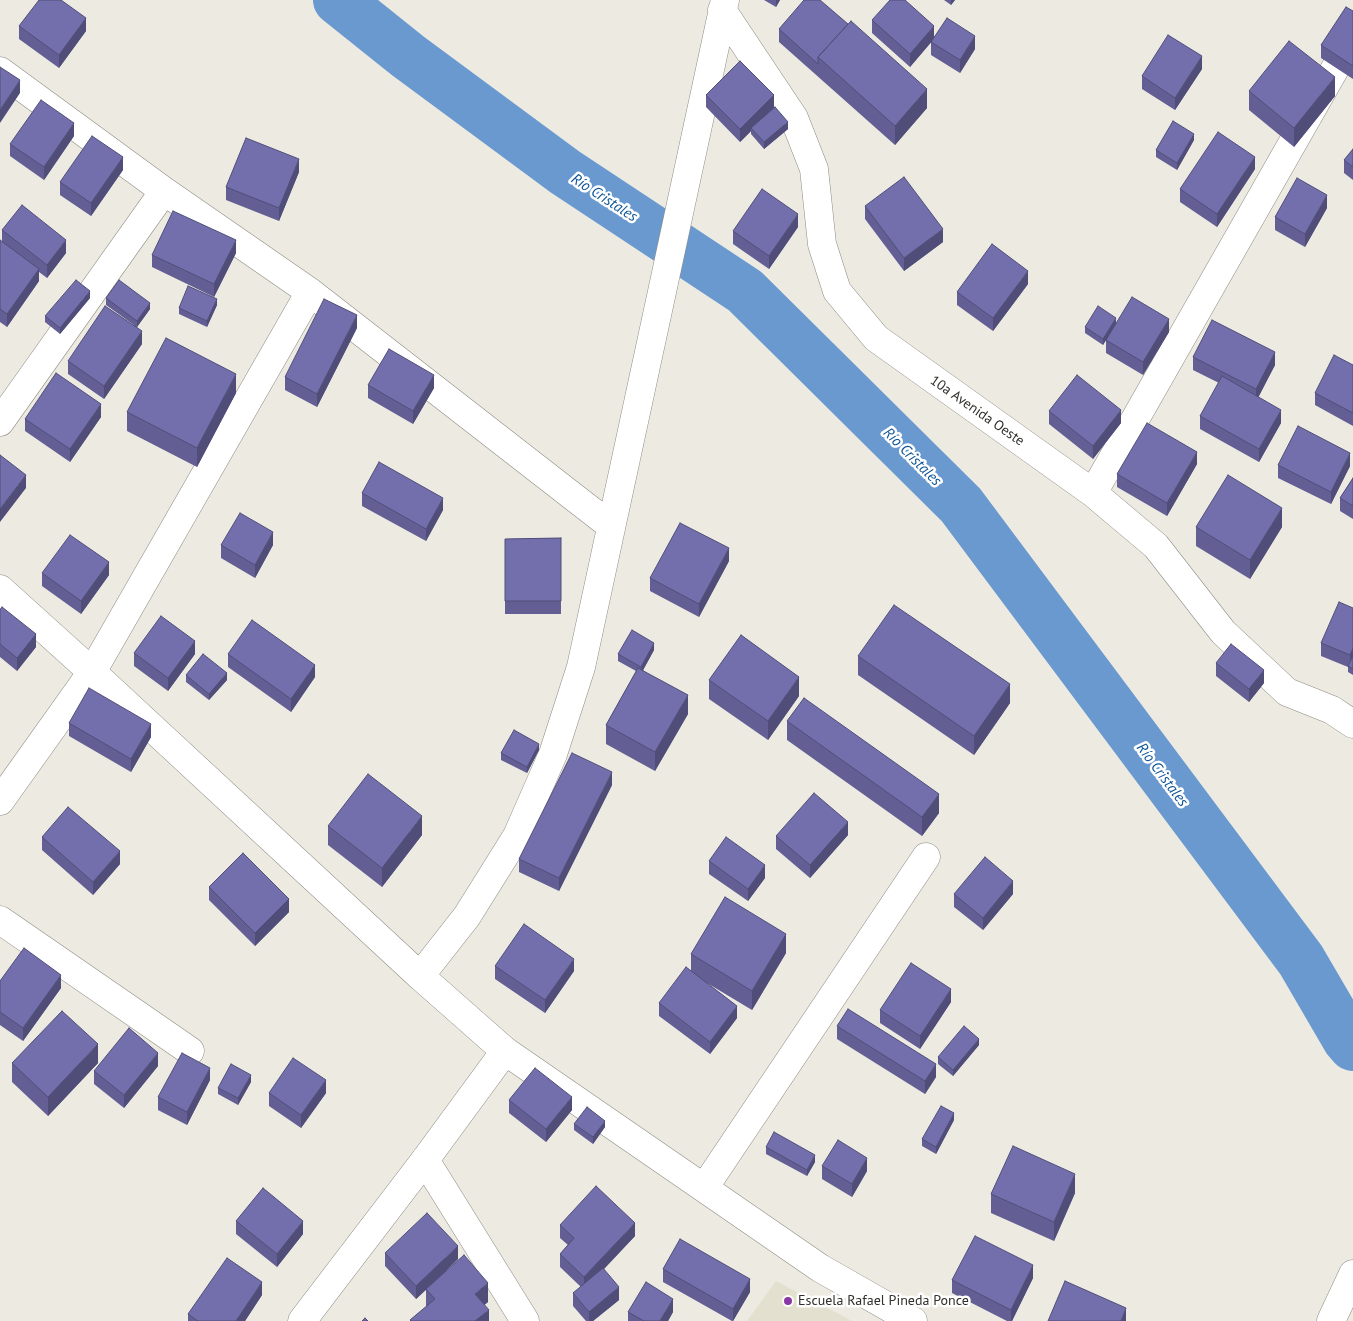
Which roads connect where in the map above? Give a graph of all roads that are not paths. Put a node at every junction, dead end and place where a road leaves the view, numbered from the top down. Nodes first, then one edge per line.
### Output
1 (723, 5) edge
2 (1353, 37) edge
3 (0, 71) edge
4 (164, 191) junction
5 (310, 292) junction
6 (0, 422) edge
7 (1093, 493) junction
8 (611, 526) junction
9 (0, 589) edge
10 (92, 672) junction
11 (1353, 724) edge
12 (0, 801) edge
13 (926, 857) dead end
14 (0, 920) edge
15 (420, 976) junction
16 (190, 1051) dead end
17 (505, 1051) junction
18 (425, 1160) junction
19 (704, 1188) junction
20 (1353, 1274) edge
21 (302, 1321) edge
22 (525, 1321) edge
23 (913, 1321) edge
24 (1331, 1321) edge

1 - 7 street, 10a Avenida Oeste
1 - 8 street
2 - 7 street
3 - 4 street
4 - 5 street
4 - 6 street
5 - 8 street
5 - 10 street
7 - 11 street, 10a Avenida Oeste
8 - 15 street
9 - 10 street
10 - 12 street
10 - 15 street
13 - 19 street
14 - 16 street
15 - 17 street
17 - 18 street
17 - 19 street
18 - 21 street
18 - 22 street
19 - 23 street
20 - 24 street

